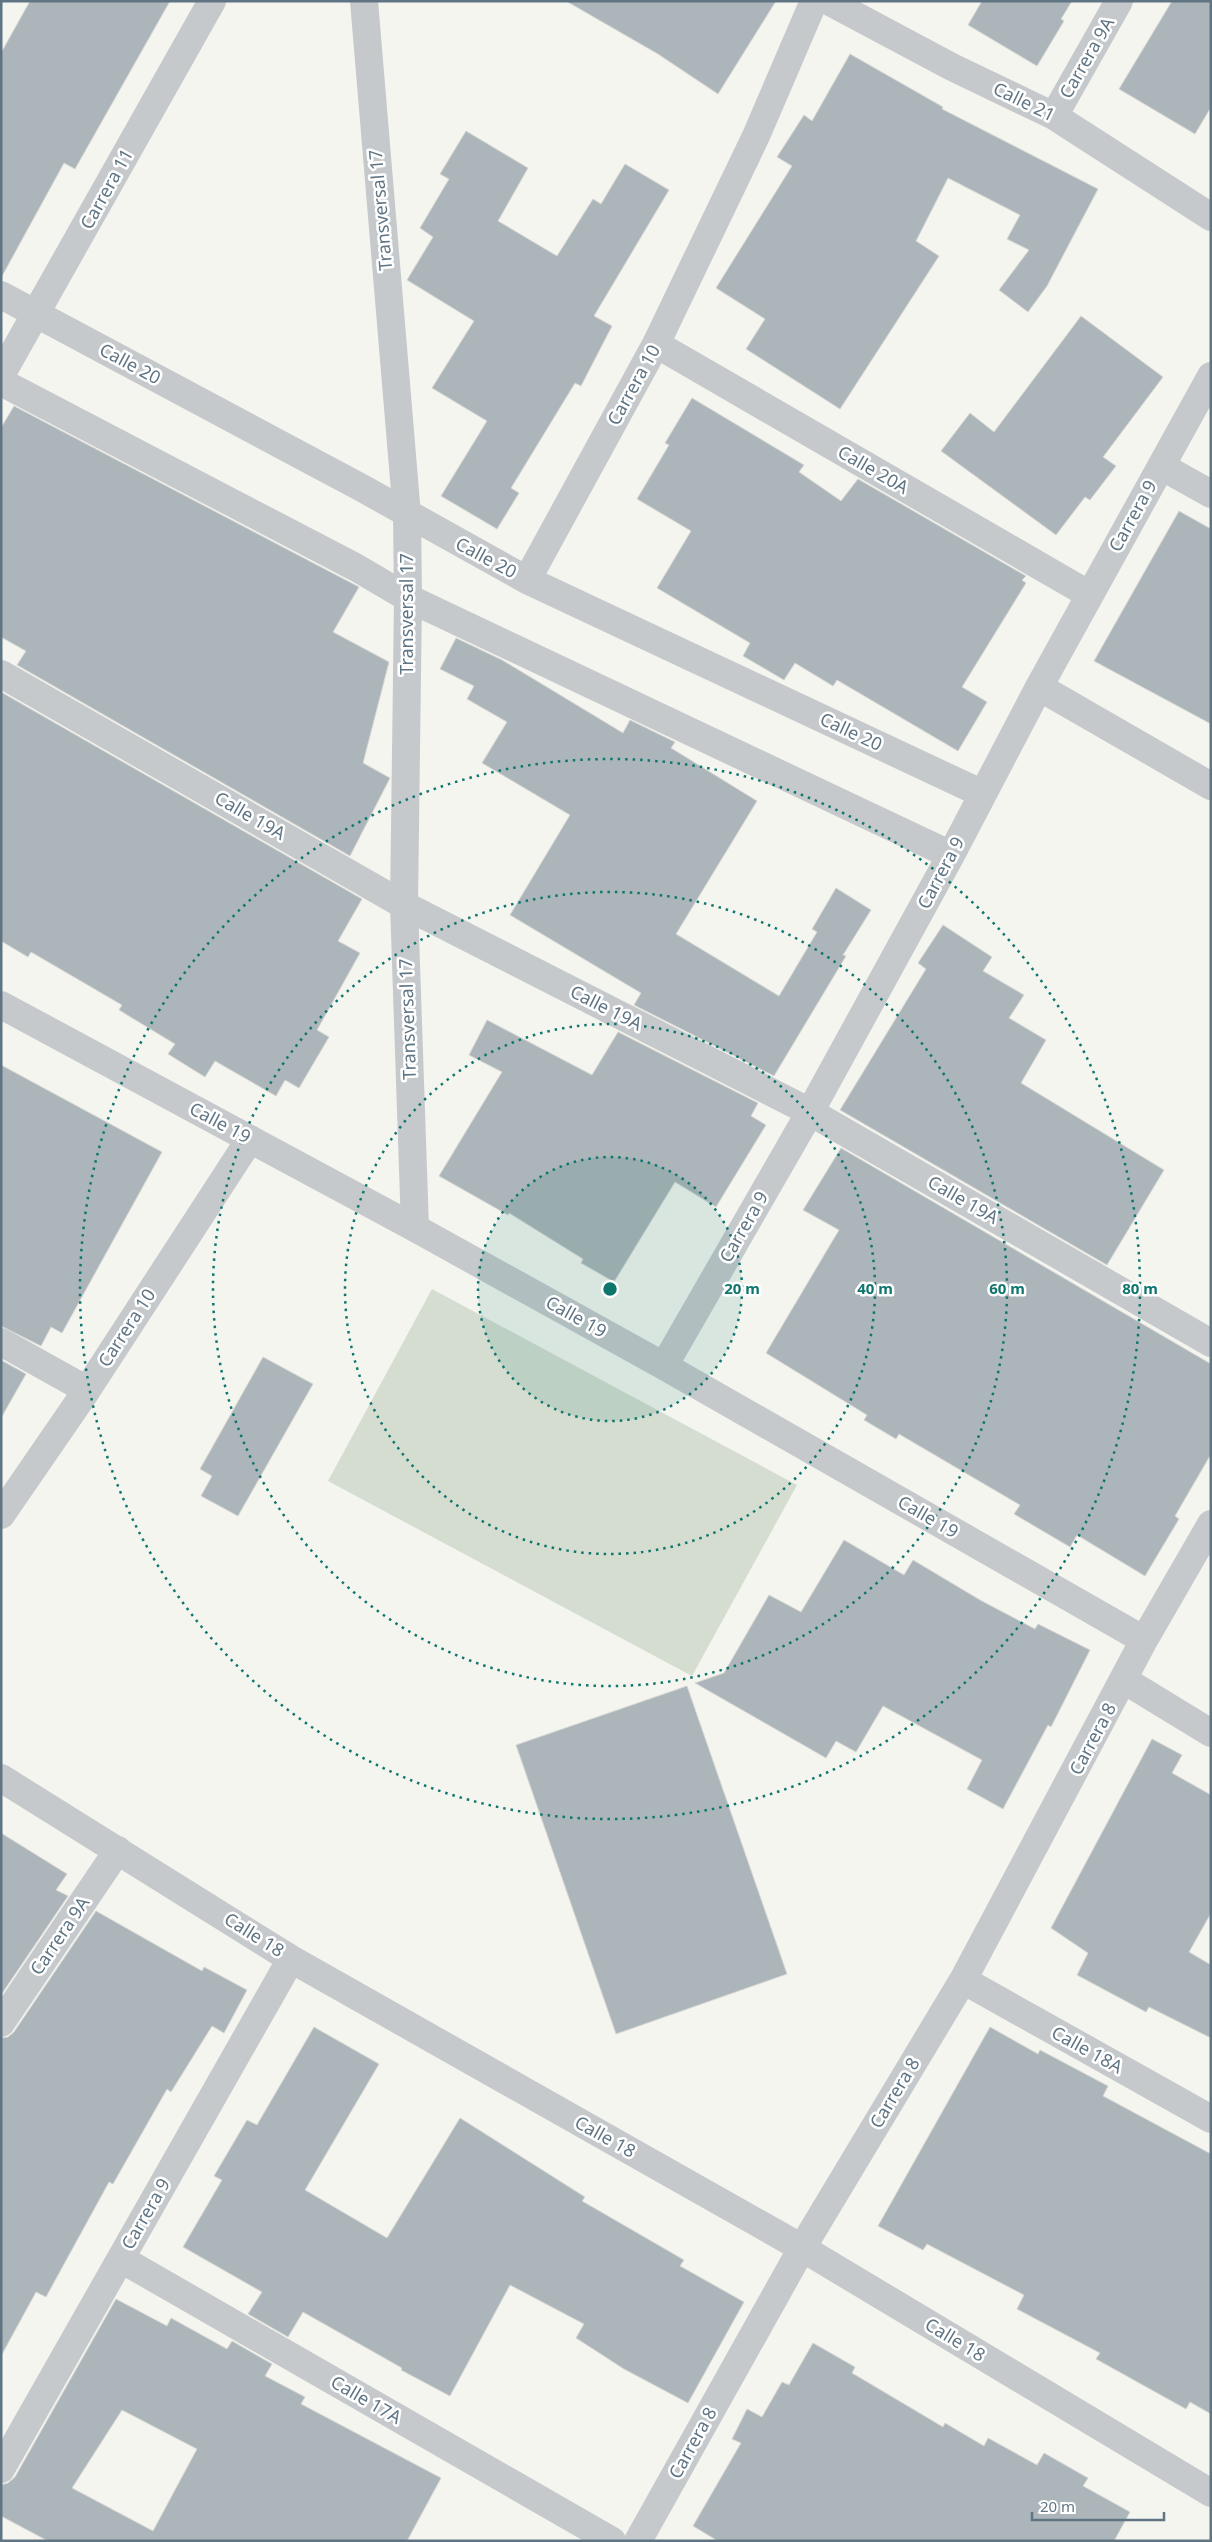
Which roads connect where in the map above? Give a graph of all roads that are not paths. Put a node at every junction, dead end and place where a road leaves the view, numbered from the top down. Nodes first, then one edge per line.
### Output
1 (212, 1) edge
2 (364, 1) edge
3 (814, 1) edge
4 (828, 1) edge
5 (1120, 1) edge
6 (1054, 116) junction
7 (1211, 217) edge
8 (1, 295) edge
9 (37, 315) junction
10 (656, 344) junction
11 (1, 376) edge
12 (1211, 376) edge
13 (1, 382) edge
14 (1161, 466) junction
15 (1211, 494) edge
16 (407, 515) junction
17 (527, 580) junction
18 (1090, 595) junction
19 (408, 598) junction
20 (1, 674) edge
21 (1039, 687) junction
22 (1211, 786) edge
23 (983, 794) junction
24 (951, 855) junction
25 (404, 905) junction
26 (1, 1005) edge
27 (810, 1112) junction
28 (250, 1139) junction
29 (415, 1228) junction
30 (1, 1342) edge
31 (1211, 1343) edge
32 (664, 1366) junction
33 (87, 1390) junction
34 (1, 1515) edge
35 (1211, 1524) edge
36 (1144, 1640) junction
37 (1124, 1680) junction
38 (1211, 1733) edge
39 (1, 1778) edge
40 (118, 1850) junction
41 (291, 1959) junction
42 (963, 1980) junction
43 (1, 2023) edge
44 (1211, 2119) edge
45 (802, 2248) junction
46 (121, 2259) junction
47 (1, 2469) edge
48 (1211, 2492) edge
49 (612, 2541) edge
50 (638, 2541) edge

1 - 9 street, Carrera 11
2 - 16 street, Transversal 17
3 - 10 street, Carrera 10
4 - 6 street, Calle 21
5 - 6 street, Carrera 9A
6 - 7 street, Calle 21
8 - 9 street, Calle 20
9 - 11 street, Carrera 11
9 - 16 street, Calle 20
10 - 17 street, Carrera 10
10 - 18 street, Calle 20A
12 - 14 street, Carrera 9
13 - 19 street
14 - 15 street
14 - 18 street, Carrera 9
16 - 17 street, Calle 20
16 - 19 street, Transversal 17
17 - 23 street, Calle 20
18 - 21 street, Carrera 9
19 - 24 street
19 - 25 street, Transversal 17
20 - 25 street, Calle 19A
21 - 22 street
21 - 23 street, Carrera 9
23 - 24 street, Carrera 9
24 - 27 street, Carrera 9
25 - 27 street, Calle 19A
25 - 29 street, Transversal 17
26 - 28 street, Calle 19
27 - 31 street, Calle 19A
27 - 32 street, Carrera 9
28 - 29 street, Calle 19
28 - 33 street, Carrera 10
29 - 32 street, Calle 19
30 - 33 street
32 - 36 street, Calle 19
33 - 34 street, Carrera 10
35 - 36 street, Carrera 8
36 - 37 street, Carrera 8
37 - 38 street
37 - 42 street, Carrera 8
39 - 40 street, Calle 18
40 - 41 street, Calle 18
40 - 43 street, Carrera 9A
41 - 45 street, Calle 18
41 - 46 street, Carrera 9
42 - 44 street, Calle 18A
42 - 45 street, Carrera 8
45 - 48 street, Calle 18
45 - 50 street, Carrera 8
46 - 47 street, Carrera 9
46 - 49 street, Calle 17A

